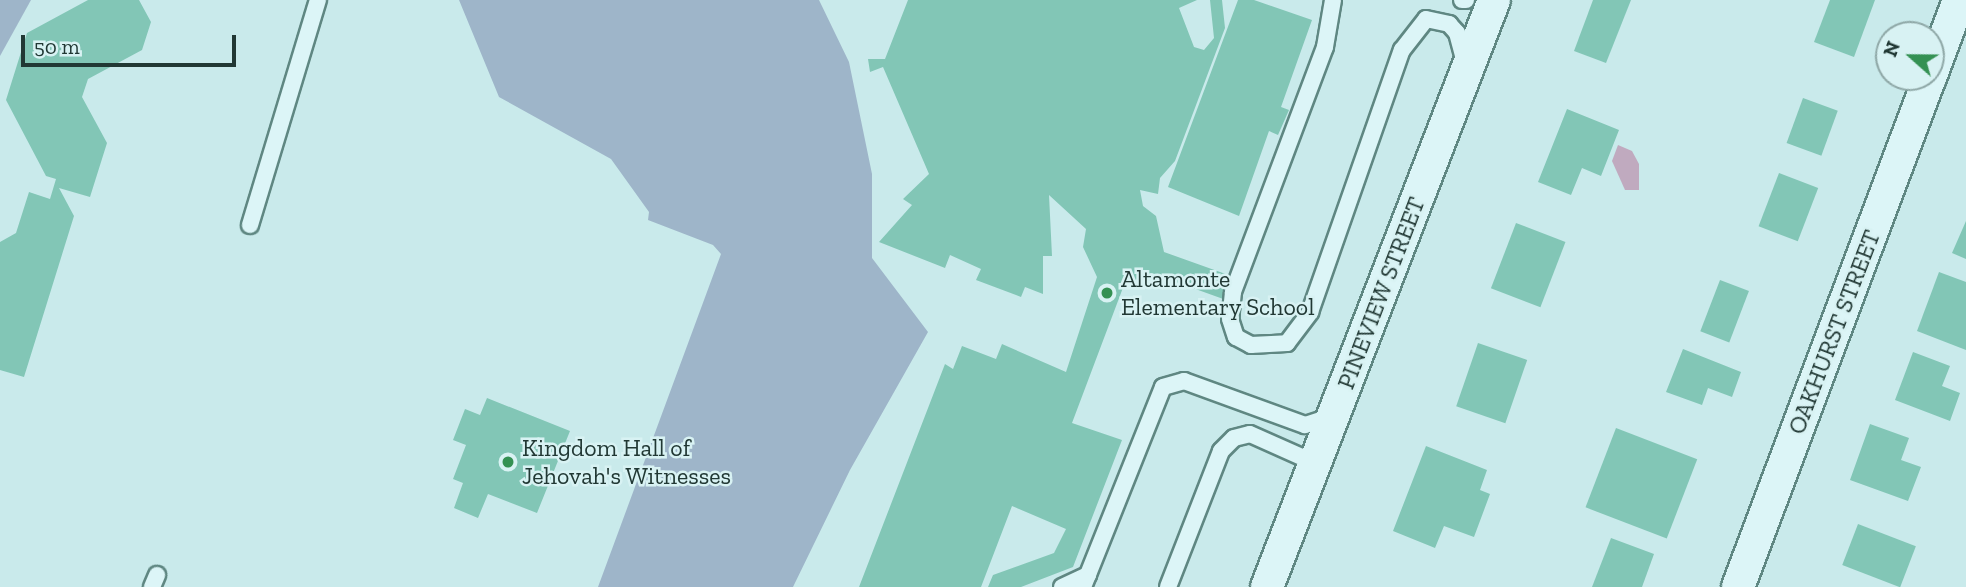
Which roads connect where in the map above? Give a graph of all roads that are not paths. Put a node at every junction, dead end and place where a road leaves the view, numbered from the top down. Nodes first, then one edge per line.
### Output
1 (318, 0) edge
2 (1333, 0) edge
3 (1494, 0) edge
4 (1959, 0) edge
5 (1945, 38) edge
6 (1466, 71) junction
7 (1925, 91) edge
8 (250, 225) dead end
9 (1333, 416) junction
10 (1315, 463) junction
11 (1086, 581) edge
12 (1062, 587) edge
13 (1168, 587) edge
14 (1267, 587) edge
15 (1738, 587) edge

1 - 8 lane
2 - 6 lane
3 - 6 street, PINEVIEW STREET
4 - 5 street, OAKHURST STREET
6 - 9 street, PINEVIEW STREET
7 - 15 street, OAKHURST STREET
9 - 10 street, PINEVIEW STREET
9 - 11 lane
10 - 13 lane
10 - 14 street, PINEVIEW STREET
11 - 12 lane

